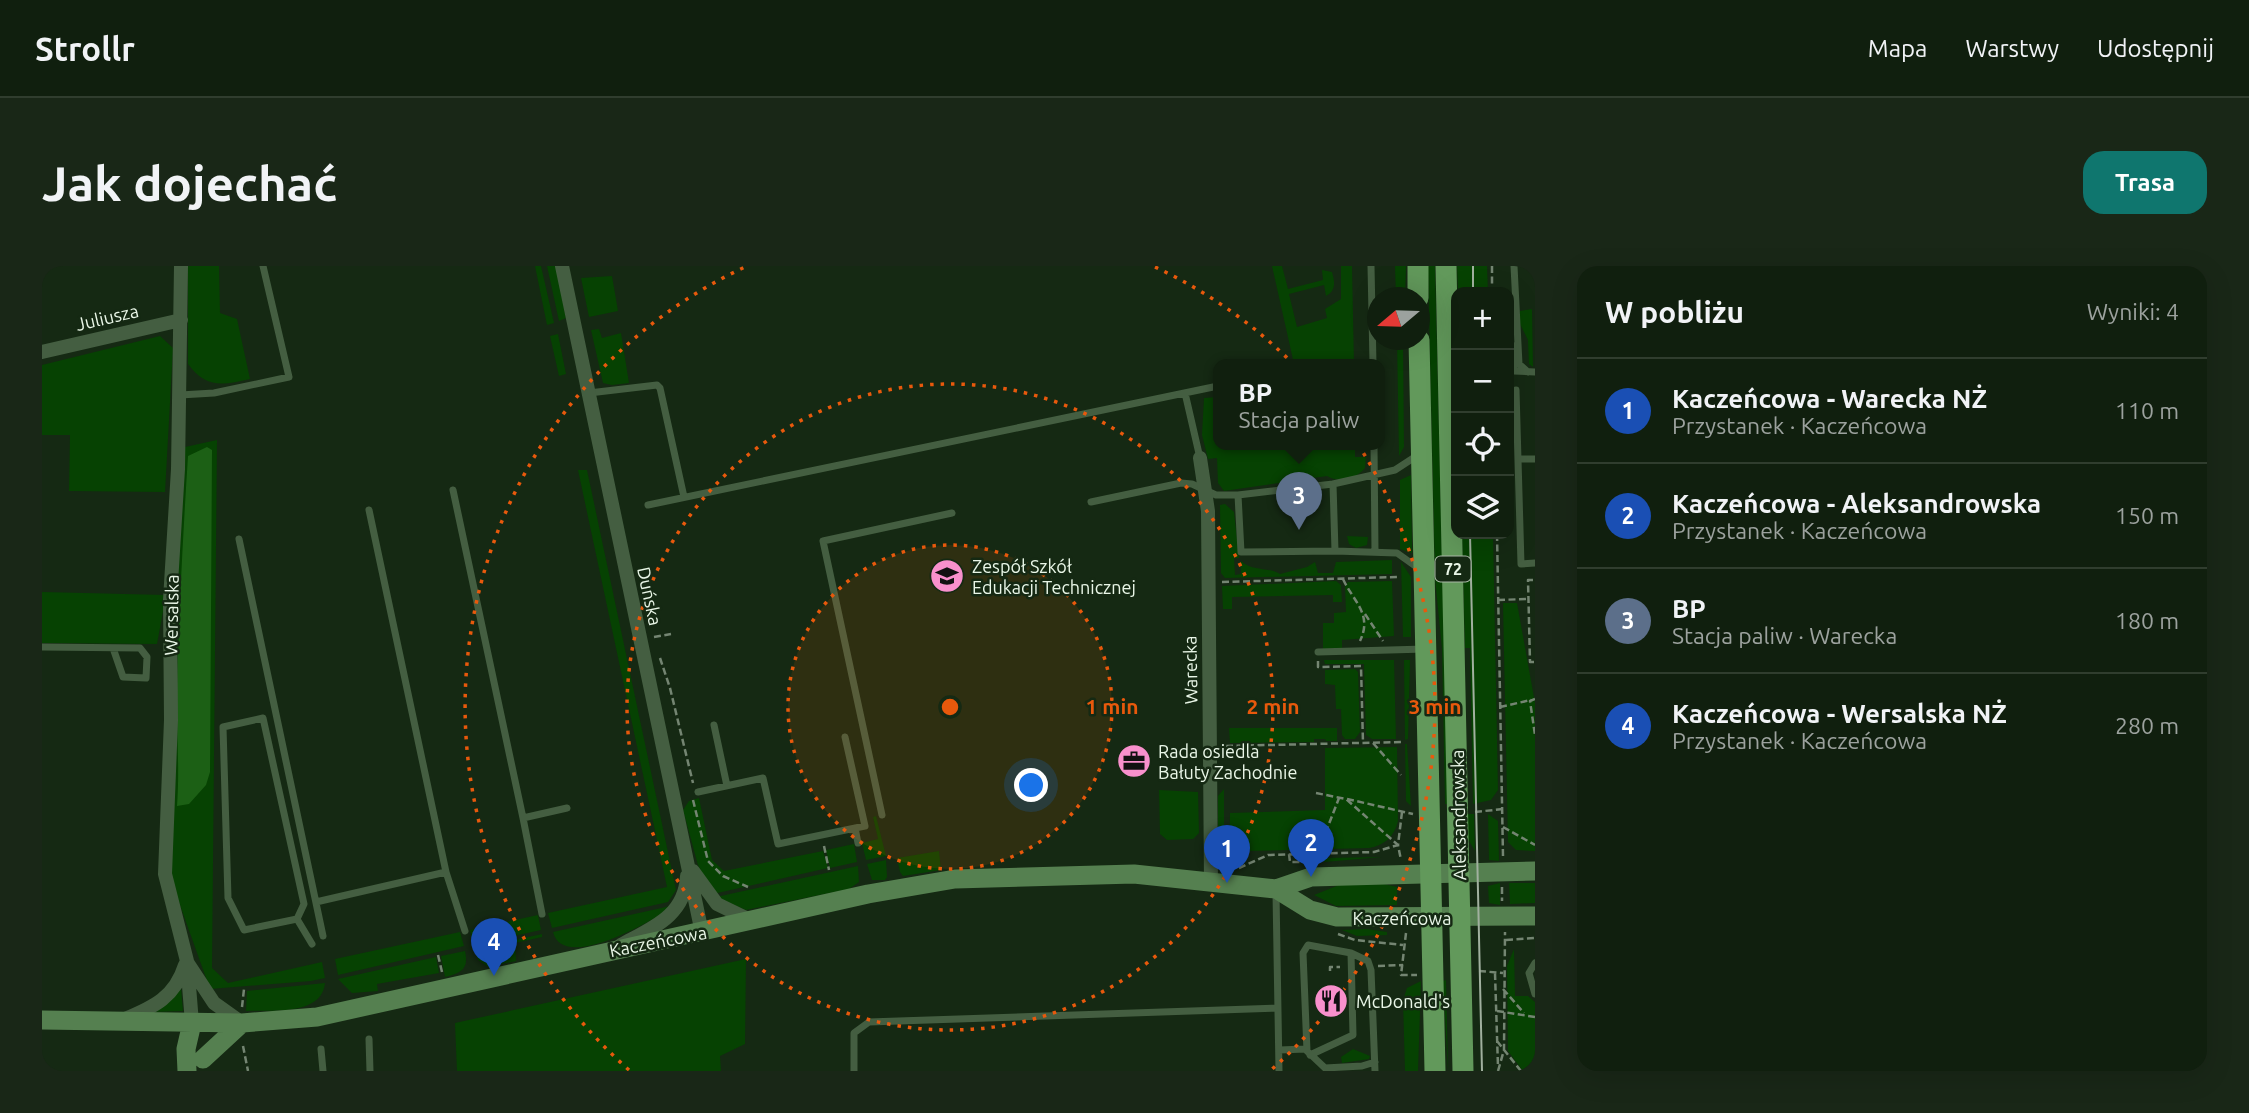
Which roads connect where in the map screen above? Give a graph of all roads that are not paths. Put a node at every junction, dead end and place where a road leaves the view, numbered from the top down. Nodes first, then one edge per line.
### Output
1 (181, 266) edge
2 (264, 266) edge
3 (562, 266) edge
4 (1371, 266) edge
5 (1418, 266) edge
6 (1446, 266) edge
7 (1514, 266) edge
8 (1418, 287) edge
9 (181, 320) junction
10 (1419, 350) edge
11 (42, 352) edge
12 (1373, 359) edge
13 (1532, 372) edge
14 (1213, 387) edge
15 (1516, 390) dead end
16 (588, 393) junction
17 (1185, 393) junction
18 (180, 395) junction
19 (1374, 450) edge
20 (1421, 452) junction
21 (1200, 458) joint
22 (1535, 458) edge
23 (1518, 459) junction
24 (1374, 477) junction
25 (1333, 484) junction
26 (453, 489) dead end
27 (1205, 490) junction
28 (1238, 495) junction
29 (684, 497) junction
30 (1091, 502) dead end
31 (648, 505) dead end
32 (369, 510) dead end
33 (952, 513) dead end
34 (239, 539) dead end
35 (1335, 551) junction
36 (1376, 552) junction
37 (1535, 563) edge
38 (1424, 573) junction
39 (42, 647) edge
40 (113, 648) junction
41 (1426, 649) junction
42 (1318, 652) road end
43 (714, 725) dead end
44 (845, 737) dead end
45 (727, 786) junction
46 (694, 790) road end
47 (567, 808) dead end
48 (881, 816) dead end
49 (523, 818) junction
50 (855, 828) junction
51 (858, 844) dead end
52 (688, 864) junction
53 (1535, 871) edge
54 (446, 872) junction
55 (1430, 873) junction
56 (1460, 873) junction
57 (1211, 882) junction
58 (1276, 889) junction
59 (316, 902) junction
60 (542, 915) dead end
61 (1535, 916) edge
62 (1431, 918) junction
63 (1460, 918) junction
64 (297, 919) junction
65 (754, 921) junction
66 (465, 931) dead end
67 (702, 933) junction
68 (323, 936) dead end
69 (312, 944) dead end
70 (612, 950) junction
71 (1351, 953) junction
72 (187, 961) junction
73 (1535, 963) edge
74 (1535, 995) edge
75 (1278, 1008) junction
76 (42, 1020) edge
77 (120, 1020) junction
78 (192, 1023) junction
79 (242, 1026) junction
80 (369, 1039) dead end
81 (321, 1049) dead end
82 (1279, 1050) junction
83 (1308, 1052) junction
84 (202, 1065) edge
85 (1375, 1067) edge
86 (187, 1071) edge
87 (323, 1071) edge
88 (370, 1071) edge
89 (854, 1071) edge
90 (1279, 1071) edge
91 (1435, 1071) edge
92 (1463, 1071) edge

1 - 9 street, Wersalska
2 - 18 lane
3 - 16 street, Duńska
4 - 12 lane
5 - 8 main road
6 - 56 main road, Aleksandrowska / 72
7 - 13 lane
9 - 11 street, Juliusza
9 - 18 street, Wersalska
10 - 20 main road, Aleksandrowska / 72
14 - 17 lane
15 - 23 lane
16 - 29 lane
16 - 52 street, Duńska
17 - 21 lane
17 - 29 lane
18 - 72 street, Wersalska
19 - 24 lane
20 - 24 lane
20 - 38 main road, Aleksandrowska / 72
21 - 27 street, Warecka
22 - 23 lane
23 - 37 lane
24 - 25 lane
24 - 36 lane
25 - 28 lane
25 - 35 lane
26 - 49 lane
27 - 28 lane
27 - 30 lane
27 - 57 street, Warecka
28 - 35 lane
29 - 31 lane
32 - 54 lane
33 - 48 lane
34 - 59 lane
35 - 36 lane
36 - 38 lane
38 - 41 main road, Aleksandrowska / 72
39 - 40 lane
40 - 40 lane
41 - 42 lane
41 - 55 main road, Aleksandrowska / 72
43 - 45 lane
44 - 50 lane
45 - 46 lane
45 - 50 lane
47 - 49 lane
49 - 60 lane
50 - 51 lane
52 - 65 street
52 - 67 street, Duńska
52 - 70 street
53 - 56 street, Kaczeńcowa
54 - 59 lane
54 - 66 lane
55 - 56 street, Kaczeńcowa
55 - 58 street, Kaczeńcowa
55 - 62 main road, Aleksandrowska / 72
56 - 63 main road, Aleksandrowska / 72
57 - 58 street, Kaczeńcowa
57 - 65 street, Kaczeńcowa
58 - 62 street, Kaczeńcowa
58 - 75 lane
59 - 68 lane
61 - 63 street, Kaczeńcowa
62 - 63 street, Kaczeńcowa
62 - 91 main road, Aleksandrowska / 72
63 - 92 main road, Aleksandrowska / 72
64 - 64 lane
64 - 69 lane
65 - 67 street, Kaczeńcowa
67 - 70 street, Kaczeńcowa
70 - 79 street, Kaczeńcowa
71 - 83 lane
71 - 83 lane
71 - 85 lane
72 - 77 street
72 - 78 street, Wersalska
72 - 79 street, Wersalska
73 - 74 lane
75 - 82 lane
75 - 89 lane
76 - 77 street, Kaczeńcowa
77 - 78 street, Kaczeńcowa
78 - 79 street, Kaczeńcowa
78 - 84 street, Wersalska
78 - 86 street, Wersalska
79 - 84 street
80 - 88 lane
81 - 87 lane
82 - 83 lane
82 - 90 lane
83 - 85 lane

